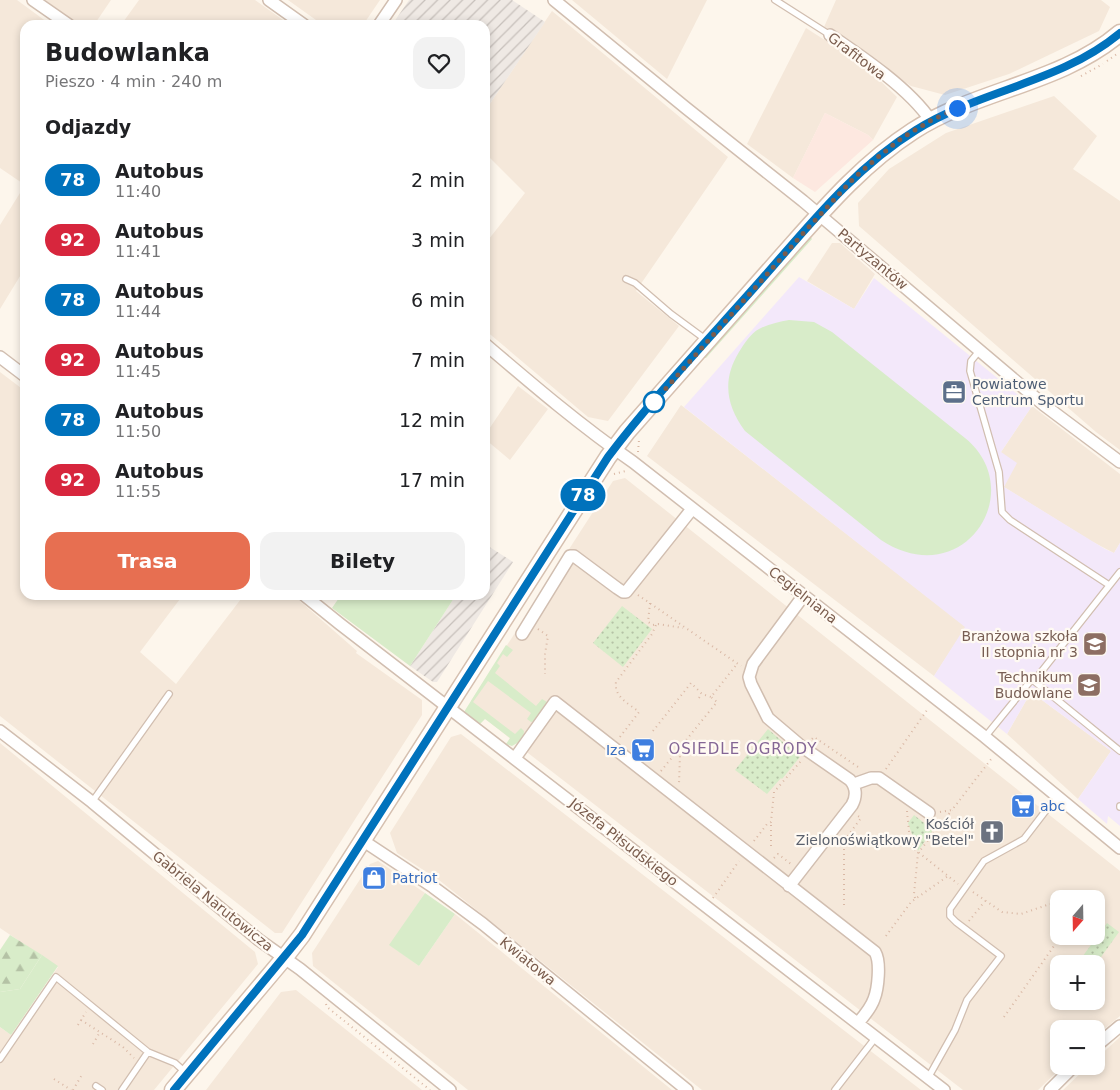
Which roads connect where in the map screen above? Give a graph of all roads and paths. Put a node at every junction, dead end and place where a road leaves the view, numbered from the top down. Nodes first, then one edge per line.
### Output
1 (33, 0) edge
2 (269, 0) edge
3 (396, 0) edge
4 (554, 0) edge
5 (775, 0) edge
6 (62, 20) edge
7 (297, 20) edge
8 (382, 20) edge
9 (1120, 33) edge
10 (830, 35) joint
11 (930, 121) junction
12 (820, 215) junction
13 (626, 279) dead end
14 (707, 341) junction
15 (490, 348) edge
16 (980, 350) junction
17 (0, 358) edge
18 (20, 372) edge
19 (614, 449) junction
20 (1120, 462) edge
21 (692, 508) junction
22 (1120, 572) edge
23 (1109, 585) junction
24 (629, 589) junction
25 (804, 596) junction
26 (310, 600) edge
27 (650, 604) junction
28 (656, 625) junction
29 (685, 628) junction
30 (538, 629) dead end
31 (522, 634) dead end
32 (737, 664) junction
33 (750, 670) junction
34 (545, 674) dead end
35 (1034, 681) junction
36 (169, 694) dead end
37 (702, 694) junction
38 (699, 698) dead end
39 (711, 698) junction
40 (447, 706) junction
41 (927, 710) dead end
42 (635, 717) junction
43 (639, 720) dead end
44 (0, 731) edge
45 (653, 731) dead end
46 (984, 737) junction
47 (618, 740) dead end
48 (807, 750) junction
49 (1120, 751) edge
50 (677, 752) junction
51 (515, 758) junction
52 (991, 760) dead end
53 (660, 773) dead end
54 (867, 773) dead end
55 (883, 773) dead end
56 (854, 784) junction
57 (679, 789) dead end
58 (904, 796) junction
59 (1057, 796) junction
60 (92, 802) junction
61 (849, 808) junction
62 (952, 810) junction
63 (929, 813) joint
64 (772, 822) junction
65 (362, 840) junction
66 (771, 846) dead end
67 (1120, 848) edge
68 (746, 852) junction
69 (918, 853) junction
70 (772, 863) dead end
71 (791, 864) dead end
72 (948, 876) junction
73 (789, 886) junction
74 (964, 888) junction
75 (916, 898) junction
76 (985, 901) junction
77 (1050, 904) edge
78 (844, 905) dead end
79 (708, 906) junction
80 (964, 928) junction
81 (886, 936) dead end
82 (1055, 945) edge
83 (285, 957) junction
84 (90, 1006) junction
85 (1004, 1017) dead end
86 (81, 1020) junction
87 (858, 1023) junction
88 (78, 1025) dead end
89 (1120, 1026) edge
90 (100, 1032) junction
91 (876, 1037) junction
92 (1105, 1038) edge
93 (93, 1044) dead end
94 (148, 1052) junction
95 (0, 1059) edge
96 (140, 1064) junction
97 (83, 1073) dead end
98 (187, 1074) junction
99 (1065, 1075) edge
100 (928, 1078) junction
101 (54, 1079) dead end
102 (96, 1086) dead end
103 (72, 1090) edge
104 (102, 1090) edge
105 (122, 1090) edge
106 (174, 1090) edge
107 (450, 1090) edge
108 (687, 1090) edge
109 (835, 1090) edge
110 (944, 1090) edge
111 (1050, 1090) edge

1 - 6 street
2 - 7 street
3 - 8 street
4 - 12 street, Partyzantów
5 - 10 lane, Grafitowa
9 - 11 street
10 - 11 street, Grafitowa
11 - 12 street
12 - 14 street
12 - 16 street, Partyzantów
13 - 14 lane
14 - 19 street
15 - 19 street, Cegielniana
16 - 20 street, Partyzantów
16 - 23 lane
17 - 18 street
19 - 21 street, Cegielniana
19 - 40 street
21 - 24 street
21 - 25 street, Cegielniana
22 - 23 lane
23 - 35 lane
24 - 27 path
24 - 31 street
25 - 33 street
25 - 46 street, Cegielniana
26 - 40 street, Józefa Piłsudskiego
27 - 28 path
27 - 29 path
28 - 29 path
28 - 42 path
29 - 32 path
30 - 34 path
32 - 33 path
32 - 39 path
33 - 48 street
35 - 46 lane
35 - 49 lane
36 - 60 lane
37 - 38 path
37 - 39 path
37 - 45 path
39 - 50 path
40 - 51 street, Józefa Piłsudskiego
40 - 65 street
41 - 55 path
42 - 43 path
42 - 47 path
44 - 60 street, Gabriela Narutowicza
46 - 59 street, Cegielniana
48 - 54 path
48 - 56 street
48 - 64 path
50 - 53 path
50 - 57 path
51 - 68 street
51 - 79 street, Józefa Piłsudskiego
52 - 62 path
56 - 58 street
56 - 61 street
58 - 63 street
58 - 69 path
59 - 67 street, Cegielniana
59 - 74 lane
60 - 83 street, Gabriela Narutowicza
61 - 73 street
61 - 78 path
62 - 63 path
62 - 69 path
64 - 66 path
64 - 68 path
65 - 83 street
65 - 108 street, Kwiatowa
68 - 73 street
68 - 79 path
69 - 72 path
69 - 75 path
70 - 71 path
72 - 74 path
72 - 75 path
73 - 87 street
74 - 76 path
74 - 80 lane
75 - 81 path
76 - 77 path
76 - 80 path
79 - 87 street, Józefa Piłsudskiego
80 - 100 lane
82 - 85 path
83 - 98 street
83 - 107 street, Gabriela Narutowicza
84 - 86 path
84 - 94 lane
84 - 95 lane
86 - 88 path
86 - 90 path
87 - 91 street, Józefa Piłsudskiego
89 - 92 street
90 - 93 path
90 - 96 path
91 - 100 street, Józefa Piłsudskiego
91 - 109 lane
94 - 96 lane
94 - 98 lane
96 - 105 lane
97 - 103 path
98 - 106 street
99 - 111 street
100 - 110 street, Józefa Piłsudskiego
101 - 103 path
102 - 104 lane

